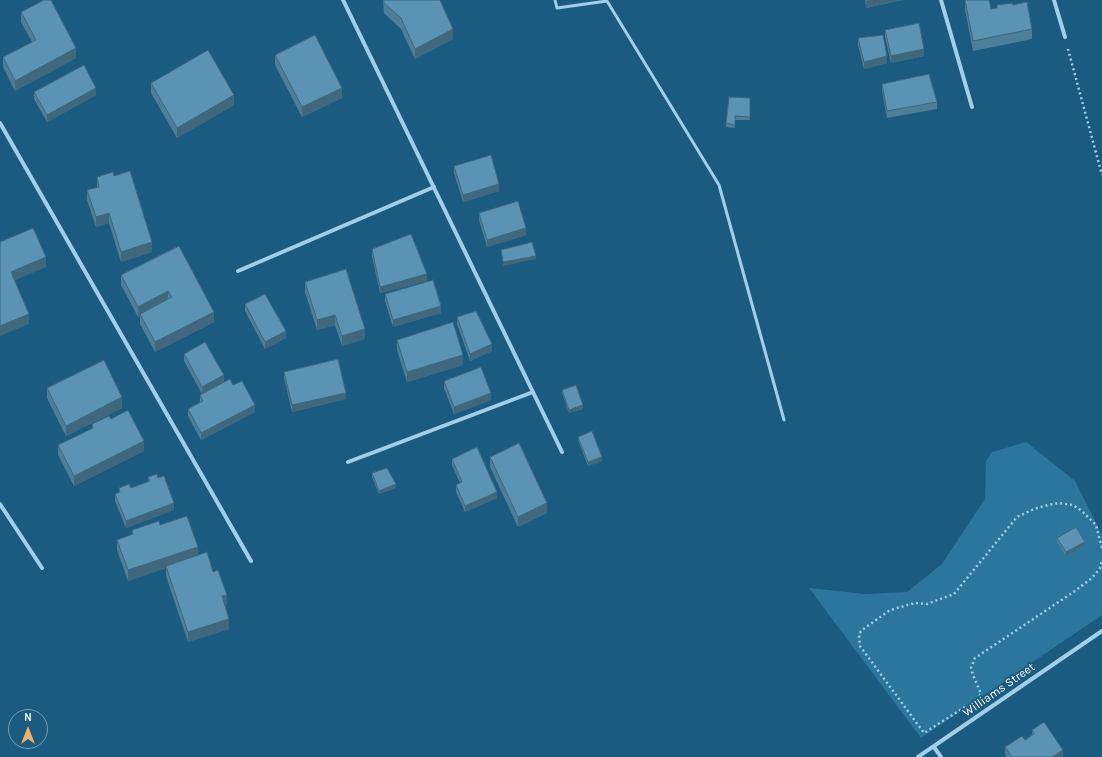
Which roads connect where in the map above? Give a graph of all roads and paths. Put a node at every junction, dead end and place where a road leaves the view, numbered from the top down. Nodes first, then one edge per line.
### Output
1 (343, 0) edge
2 (555, 0) edge
3 (942, 0) edge
4 (1054, 0) edge
5 (1064, 37) joint
6 (972, 107) dead end
7 (0, 123) edge
8 (1102, 175) edge
9 (434, 187) junction
10 (238, 271) dead end
11 (533, 392) junction
12 (784, 420) dead end
13 (562, 452) dead end
14 (348, 462) dead end
15 (0, 504) edge
16 (1102, 550) edge
17 (1102, 560) edge
18 (251, 561) dead end
19 (42, 568) dead end
20 (1102, 631) edge
21 (934, 747) junction
22 (918, 757) edge
23 (941, 757) edge

1 - 9 street
2 - 12 lane
3 - 6 street
4 - 5 street
5 - 8 path
7 - 18 street
9 - 10 street
9 - 11 street
11 - 13 street
11 - 14 street
15 - 19 street
16 - 17 path
20 - 21 street, Williams Street
21 - 22 street, Williams Street
21 - 23 street

